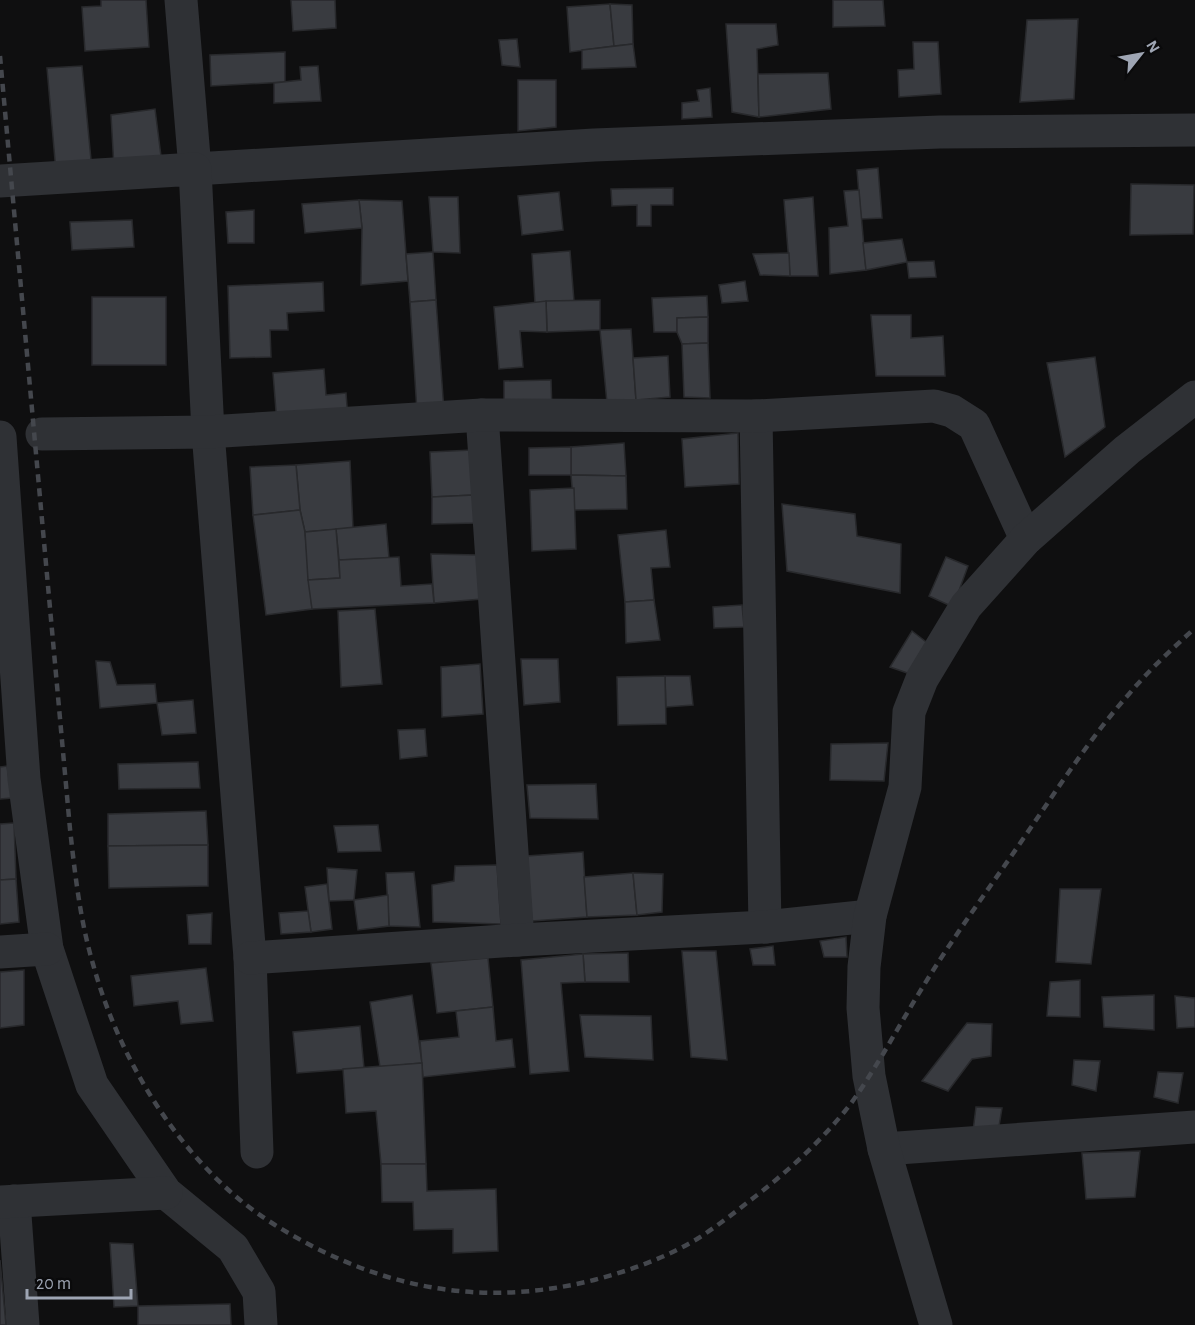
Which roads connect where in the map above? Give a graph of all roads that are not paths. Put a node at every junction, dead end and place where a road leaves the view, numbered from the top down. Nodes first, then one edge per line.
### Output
1 (181, 0) edge
2 (1195, 130) edge
3 (195, 169) junction
4 (0, 181) edge
5 (1195, 397) edge
6 (482, 415) junction
7 (756, 416) junction
8 (208, 432) junction
9 (42, 434) dead end
10 (0, 437) edge
11 (0, 442) edge
12 (1026, 538) junction
13 (870, 916) junction
14 (765, 927) junction
15 (518, 940) junction
16 (47, 949) junction
17 (0, 952) edge
18 (250, 958) junction
19 (1195, 1127) edge
20 (884, 1149) junction
21 (257, 1152) dead end
22 (166, 1192) junction
23 (7, 1202) edge
24 (23, 1325) edge
25 (261, 1325) edge
26 (936, 1325) edge

1 - 3 street
2 - 3 street
3 - 4 street
3 - 8 street
5 - 12 street
6 - 7 street
6 - 8 street
6 - 15 street
7 - 12 street
7 - 14 street
8 - 9 street
8 - 18 street
10 - 11 street
11 - 16 street
12 - 13 street
13 - 14 street
13 - 20 street
14 - 15 street
15 - 18 street
16 - 17 street
16 - 22 street
18 - 21 street
19 - 20 street
20 - 26 street
22 - 23 street
22 - 25 street
23 - 24 street

